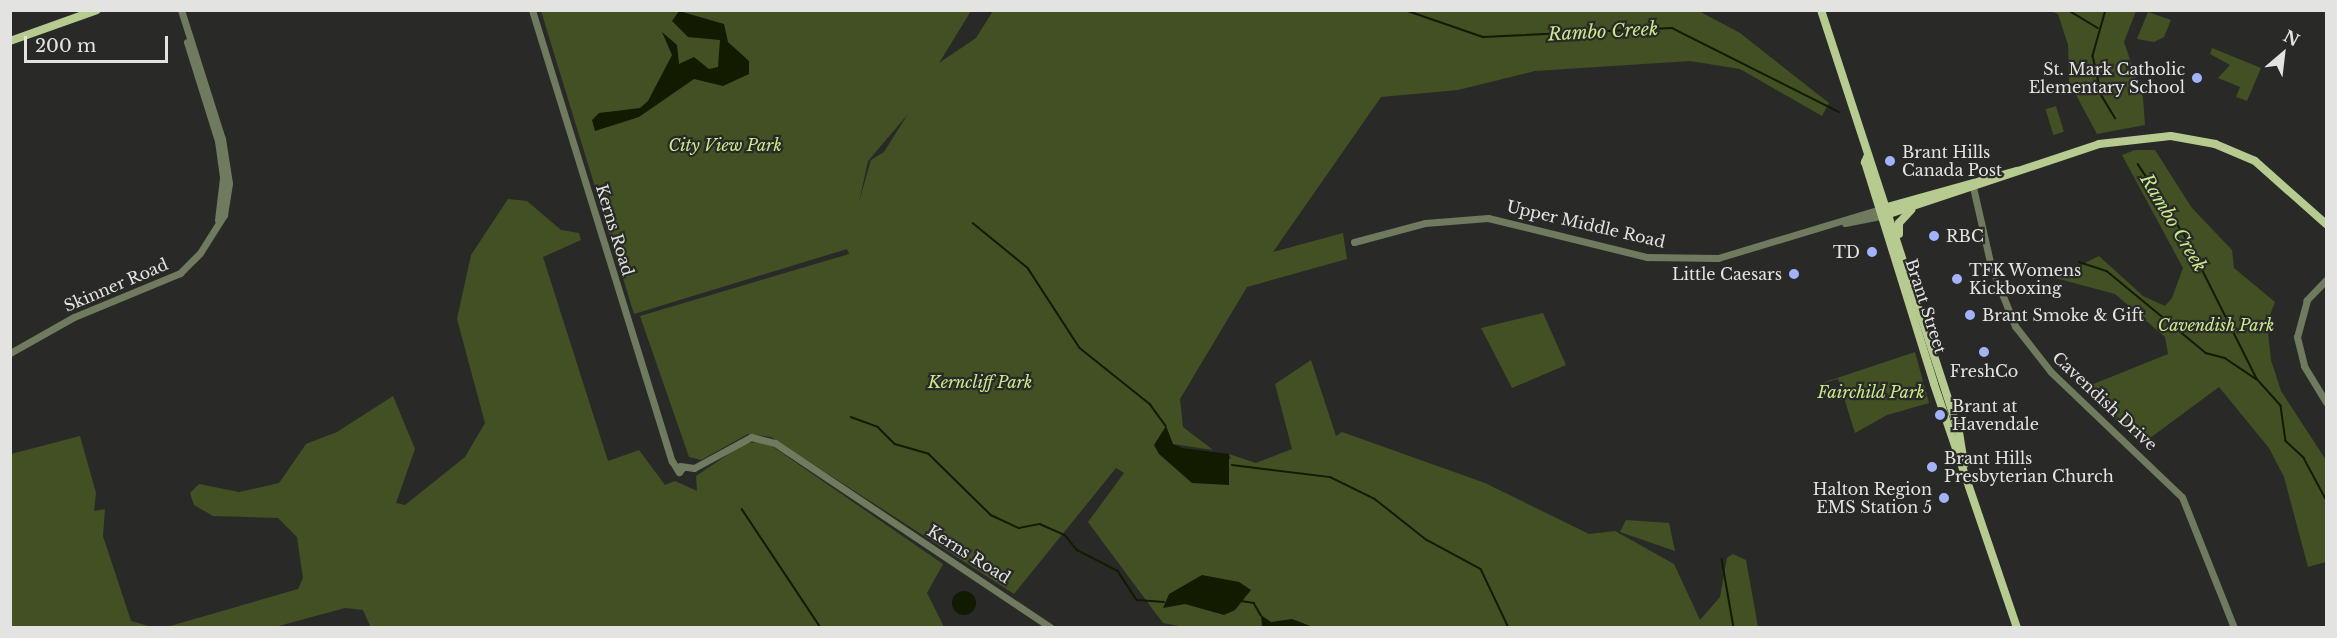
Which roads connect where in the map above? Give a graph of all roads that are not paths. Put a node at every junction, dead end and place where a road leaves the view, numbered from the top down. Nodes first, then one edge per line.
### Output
1 (97, 10) edge
2 (179, 10) edge
3 (532, 10) edge
4 (1821, 10) edge
5 (10, 40) edge
6 (2017, 171) junction
7 (1972, 187) junction
8 (1916, 206) junction
9 (1885, 211) junction
10 (2326, 224) edge
11 (1354, 242) dead end
12 (1899, 245) junction
13 (2326, 280) edge
14 (10, 353) edge
15 (2326, 402) edge
16 (1964, 465) junction
17 (1051, 627) edge
18 (2018, 627) edge
19 (2234, 627) edge

1 - 5 main road
2 - 14 street, Skinner Road
3 - 17 street, Kerns Road
4 - 9 main road, Brant Street
6 - 7 main road, Upper Middle Road
6 - 9 main road, Upper Middle Road
6 - 10 main road, Upper Middle Road
7 - 8 main road, Upper Middle Road
7 - 19 street, Cavendish Drive
8 - 9 main road, Upper Middle Road
8 - 12 main road
9 - 11 street, Upper Middle Road
9 - 12 main road, Brant Street
9 - 16 main road, Brant Street
12 - 16 main road, Brant Street
13 - 15 street
16 - 18 main road, Brant Street

